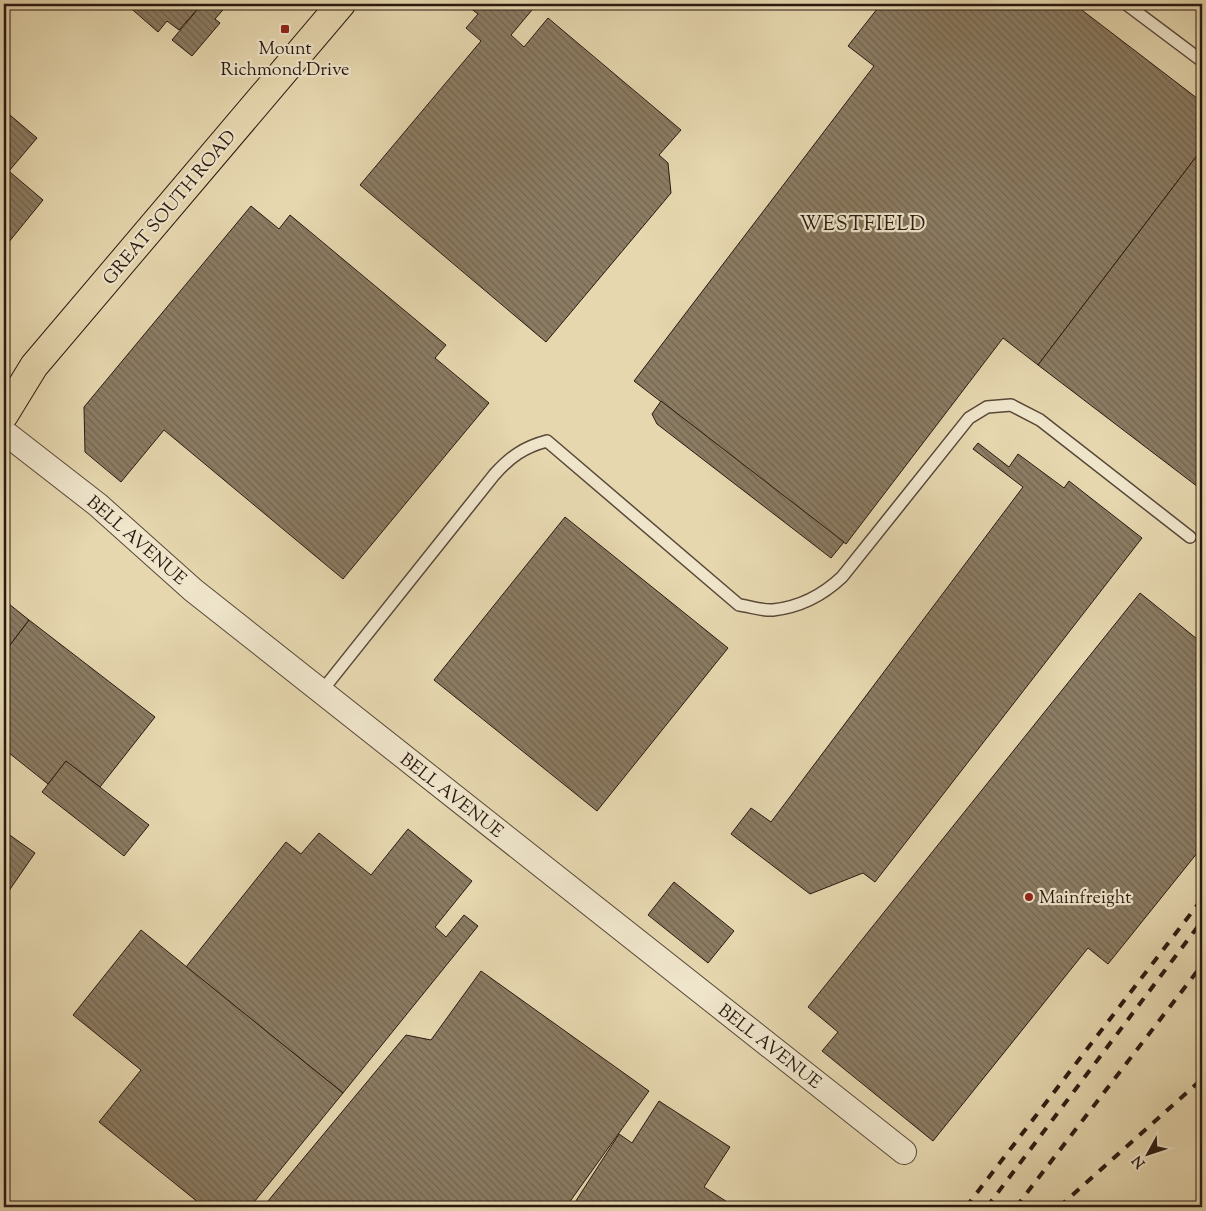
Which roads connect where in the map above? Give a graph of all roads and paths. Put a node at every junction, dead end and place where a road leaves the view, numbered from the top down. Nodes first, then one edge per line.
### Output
1 (341, 4) edge
2 (1126, 4) edge
3 (1202, 61) edge
4 (4, 415) edge
5 (4, 432) edge
6 (1190, 537) dead end
7 (322, 692) junction
8 (904, 1152) dead end

1 - 4 main road, GREAT SOUTH ROAD
2 - 3 lane
5 - 7 street, BELL AVENUE
6 - 7 lane
7 - 8 street, BELL AVENUE

